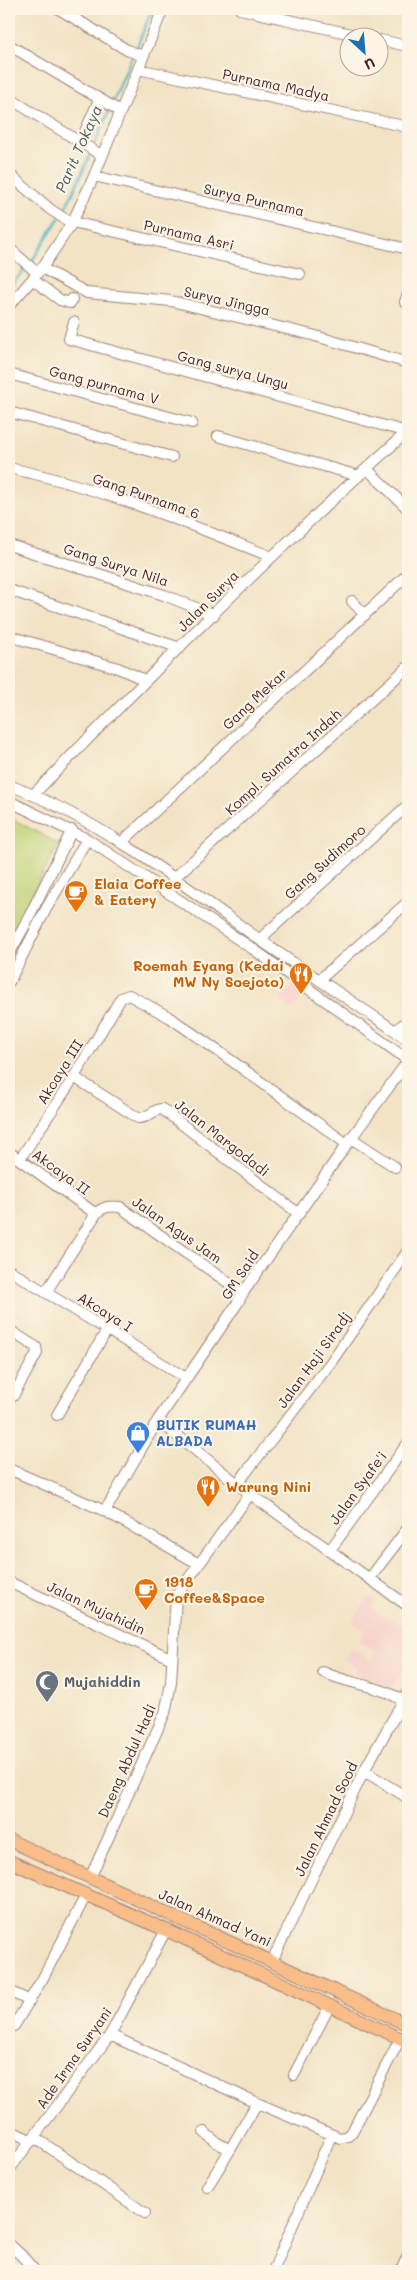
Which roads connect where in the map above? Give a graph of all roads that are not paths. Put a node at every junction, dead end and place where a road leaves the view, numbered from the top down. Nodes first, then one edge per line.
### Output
1 (59, 9) edge
2 (163, 9) edge
3 (240, 9) edge
4 (340, 31) edge
5 (390, 42) edge
6 (9, 45) edge
7 (408, 46) edge
8 (136, 53) junction
9 (138, 69) junction
10 (9, 98) edge
11 (108, 105) junction
12 (408, 127) edge
13 (82, 144) junction
14 (98, 153) junction
15 (9, 174) edge
16 (94, 176) junction
17 (70, 222) junction
18 (9, 248) edge
19 (408, 250) edge
20 (37, 273) junction
21 (300, 274) dead end
22 (72, 299) dead end
23 (10, 301) edge
24 (74, 322) dead end
25 (408, 363) edge
26 (9, 374) edge
27 (9, 412) edge
28 (192, 423) dead end
29 (408, 432) edge
30 (218, 436) dead end
31 (172, 457) dead end
32 (9, 468) edge
33 (363, 473) junction
34 (408, 509) edge
35 (9, 545) edge
36 (272, 557) junction
37 (408, 574) edge
38 (9, 590) edge
39 (352, 601) dead end
40 (214, 615) junction
41 (365, 615) junction
42 (9, 636) edge
43 (180, 648) junction
44 (408, 667) edge
45 (145, 680) junction
46 (9, 784) edge
47 (32, 795) junction
48 (9, 801) edge
49 (408, 806) edge
50 (72, 830) junction
51 (87, 839) junction
52 (121, 843) junction
53 (175, 877) junction
54 (36, 902) junction
55 (408, 902) edge
56 (215, 906) junction
57 (46, 909) junction
58 (207, 918) junction
59 (260, 939) junction
60 (9, 954) edge
61 (319, 980) junction
62 (9, 982) edge
63 (408, 1020) edge
64 (395, 1031) junction
65 (408, 1040) edge
66 (408, 1061) edge
67 (74, 1077) junction
68 (349, 1141) junction
69 (9, 1152) edge
70 (20, 1159) junction
71 (395, 1167) dead end
72 (96, 1214) junction
73 (299, 1214) junction
74 (408, 1251) edge
75 (9, 1270) edge
76 (46, 1292) junction
77 (243, 1293) junction
78 (9, 1330) edge
79 (107, 1330) junction
80 (186, 1378) junction
81 (13, 1396) dead end
82 (57, 1415) dead end
83 (158, 1420) junction
84 (408, 1443) edge
85 (9, 1469) edge
86 (238, 1483) junction
87 (250, 1494) junction
88 (105, 1511) junction
89 (408, 1528) edge
90 (330, 1550) junction
91 (199, 1564) junction
92 (370, 1578) junction
93 (9, 1582) edge
94 (408, 1606) edge
95 (172, 1659) junction
96 (323, 1672) dead end
97 (406, 1696) edge
98 (364, 1770) junction
99 (408, 1798) edge
100 (9, 1840) edge
101 (9, 1861) edge
102 (90, 1878) junction
103 (86, 1895) junction
104 (166, 1930) junction
105 (272, 1961) junction
106 (336, 1990) junction
107 (9, 1991) edge
108 (30, 2001) junction
109 (330, 2005) junction
110 (408, 2024) edge
111 (14, 2026) dead end
112 (110, 2035) junction
113 (404, 2040) edge
114 (294, 2075) dead end
115 (257, 2103) junction
116 (9, 2130) edge
117 (204, 2132) dead end
118 (331, 2136) junction
119 (33, 2139) junction
120 (230, 2150) junction
121 (9, 2170) edge
122 (207, 2187) dead end
123 (144, 2213) dead end
124 (9, 2244) edge
125 (408, 2255) edge
126 (35, 2271) edge
127 (273, 2271) edge
128 (403, 2271) edge

1 - 8 street
2 - 8 street
3 - 4 street
5 - 7 street
6 - 11 street
8 - 9 street
9 - 11 street
9 - 12 street, Purnama Madya
10 - 13 street
11 - 13 street
11 - 14 street
13 - 14 street
14 - 16 street
15 - 17 street
16 - 17 street
16 - 19 street, Surya Purnama
17 - 20 street
17 - 21 street, Purnama Asri
18 - 20 street
20 - 22 street
20 - 23 street
20 - 25 street, Surya Jingga
24 - 29 street, Gang surya Ungu
26 - 28 street, Gang purnama V
27 - 31 street
29 - 33 street, Jalan Surya
30 - 33 street
32 - 36 street, Gang Purnama 6
33 - 34 street
33 - 36 street, Jalan Surya
35 - 40 street, Gang Surya Nila
36 - 40 street, Jalan Surya
37 - 41 street, Gang Mekar
38 - 43 street
39 - 41 street
40 - 43 street, Jalan Surya
41 - 52 street, Gang Mekar
42 - 45 street
43 - 45 street, Jalan Surya
44 - 53 street, Kompl. Sumatra Indah
45 - 47 street, Jalan Surya
46 - 47 street
47 - 52 street
48 - 50 street
49 - 59 street, Gang Sudimoro
50 - 51 street
50 - 54 street
51 - 57 street
51 - 58 street
52 - 53 street
53 - 56 street
54 - 57 street
54 - 60 street
55 - 61 street
56 - 58 street
56 - 59 street
57 - 62 street
58 - 66 street
59 - 61 street
61 - 64 street
63 - 64 street
64 - 65 street
66 - 68 street, GM Said
67 - 68 street, Akcaya III
67 - 70 street, Akcaya III
67 - 73 street, Jalan Margodadi
68 - 71 street
68 - 73 street, GM Said
69 - 70 street, Akcaya II
70 - 72 street, Akcaya II
72 - 76 street
72 - 77 street, Jalan Agus Jam
73 - 77 street, GM Said
74 - 86 street, Jalan Haji Siradj
75 - 76 street, Akcaya I
76 - 79 street, Akcaya I
77 - 80 street, GM Said
78 - 81 street
79 - 80 street, Akcaya I
79 - 82 street
80 - 83 street, GM Said
83 - 86 street
83 - 88 street, GM Said
84 - 90 street, Jalan Syafe'i
85 - 88 street
86 - 87 street
87 - 90 street
87 - 91 street, Daeng Abdul Hadi
88 - 91 street
89 - 92 street
90 - 92 street
91 - 95 street, Daeng Abdul Hadi
92 - 94 street
93 - 95 street, Jalan Mujahidin
95 - 102 street, Daeng Abdul Hadi
96 - 97 street
97 - 98 street, Jalan Ahmad Sood
98 - 99 street
98 - 105 street, Jalan Ahmad Sood
100 - 102 main road, Jalan Ahmad Yani
101 - 103 main road
102 - 105 main road, Jalan Ahmad Yani
103 - 104 main road
103 - 108 street
104 - 109 main road
104 - 112 street, Ade Irma Suryani
105 - 106 main road, Jalan Ahmad Yani
106 - 109 main road
106 - 110 main road, Jalan Ahmad Yani
107 - 108 street
108 - 111 street
109 - 113 main road
109 - 114 street
112 - 115 street
112 - 119 street, Ade Irma Suryani
113 - 118 street
115 - 118 street
115 - 120 street
116 - 119 street
117 - 120 street
118 - 127 street
119 - 121 street, Ade Irma Suryani
119 - 123 street
120 - 122 street
124 - 126 street
125 - 128 street

